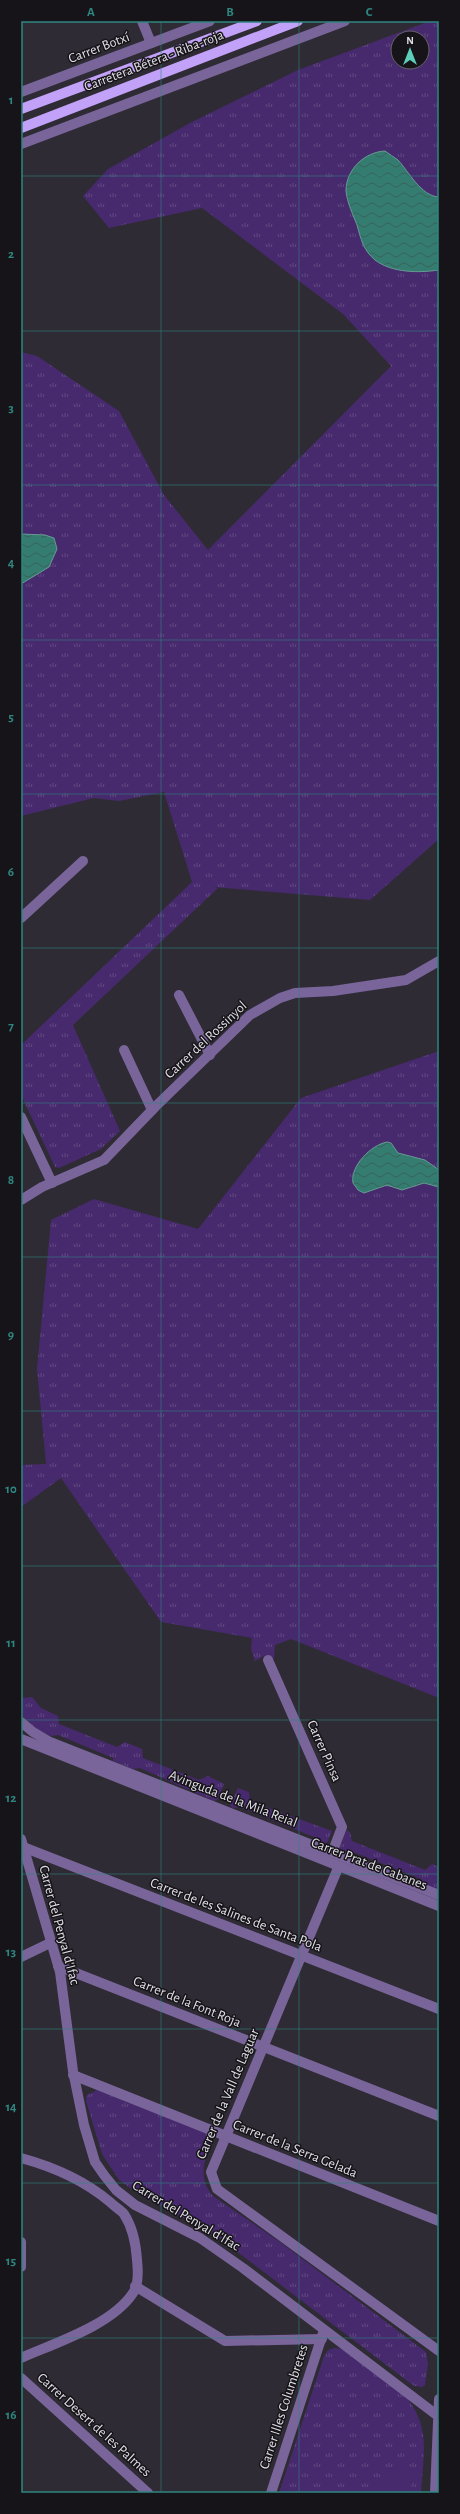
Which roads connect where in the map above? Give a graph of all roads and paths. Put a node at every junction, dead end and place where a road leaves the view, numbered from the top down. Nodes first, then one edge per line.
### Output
1 (142, 21) edge
2 (210, 21) edge
3 (257, 21) edge
4 (298, 21) edge
5 (345, 21) edge
6 (151, 43) junction
7 (21, 92) edge
8 (21, 109) edge
9 (21, 128) edge
10 (21, 144) edge
11 (83, 861) dead end
12 (21, 918) edge
13 (439, 961) edge
14 (179, 995) dead end
15 (124, 1050) dead end
16 (210, 1055) junction
17 (152, 1110) junction
18 (21, 1117) edge
19 (52, 1183) junction
20 (21, 1200) edge
21 (268, 1660) dead end
22 (21, 1722) edge
23 (21, 1739) edge
24 (22, 1844) edge
25 (332, 1853) junction
26 (338, 1868) junction
27 (439, 1895) edge
28 (439, 1906) edge
29 (50, 1943) junction
30 (302, 1956) junction
31 (21, 1957) edge
32 (58, 1966) junction
33 (439, 2009) edge
34 (263, 2047) junction
35 (73, 2075) junction
36 (439, 2116) edge
37 (226, 2136) junction
38 (21, 2158) edge
39 (439, 2221) edge
40 (21, 2242) edge
41 (21, 2267) edge
42 (135, 2286) junction
43 (323, 2335) junction
44 (439, 2350) edge
45 (21, 2358) edge
46 (21, 2378) edge
47 (439, 2399) edge
48 (438, 2416) edge
49 (148, 2493) edge
50 (271, 2493) edge
51 (435, 2493) edge

1 - 6 street
2 - 6 street, Carrer Botxí
3 - 8 main road, Carretera Bétera - Riba-roja
4 - 9 main road, Carretera Bétera - Riba-roja
5 - 10 street
6 - 7 street, Carrer Botxí
11 - 12 street
13 - 16 street, Carrer del Rossinyol
14 - 16 street
15 - 17 street
16 - 17 street, Carrer del Rossinyol
17 - 19 street, Carrer del Rossinyol
18 - 19 street
19 - 20 street, Carrer del Rossinyol
21 - 25 street, Carrer Pinsa
22 - 25 street, Avinguda de la Mila Reial
23 - 26 street, Carrer Prat de Cabanes
24 - 29 street, Carrer del Penyal d'Ifac
24 - 30 street, Carrer de les Salines de Santa Pola
25 - 27 street, Avinguda de la Mila Reial
26 - 28 street, Carrer Prat de Cabanes
26 - 30 street, Carrer de la Vall de Laguar
29 - 31 street
29 - 32 street, Carrer del Penyal d'Ifac
30 - 33 street, Carrer de les Salines de Santa Pola
30 - 34 street, Carrer de la Vall de Laguar
32 - 34 street, Carrer de la Font Roja
32 - 35 street, Carrer del Penyal d'Ifac
34 - 36 street, Carrer de la Font Roja
34 - 37 street, Carrer de la Vall de Laguar
35 - 37 street, Carrer de la Serra Gelada
35 - 43 street, Carrer del Penyal d'Ifac
37 - 39 street, Carrer de la Serra Gelada
37 - 44 street, Carrer de la Vall de Laguar
38 - 42 street
40 - 41 street
42 - 43 street
42 - 45 street
43 - 48 street, Carrer del Penyal d'Ifac
43 - 50 street, Carrer Illes Columbretes
46 - 49 street, Carrer Desert de les Palmes
47 - 48 street
48 - 51 street

